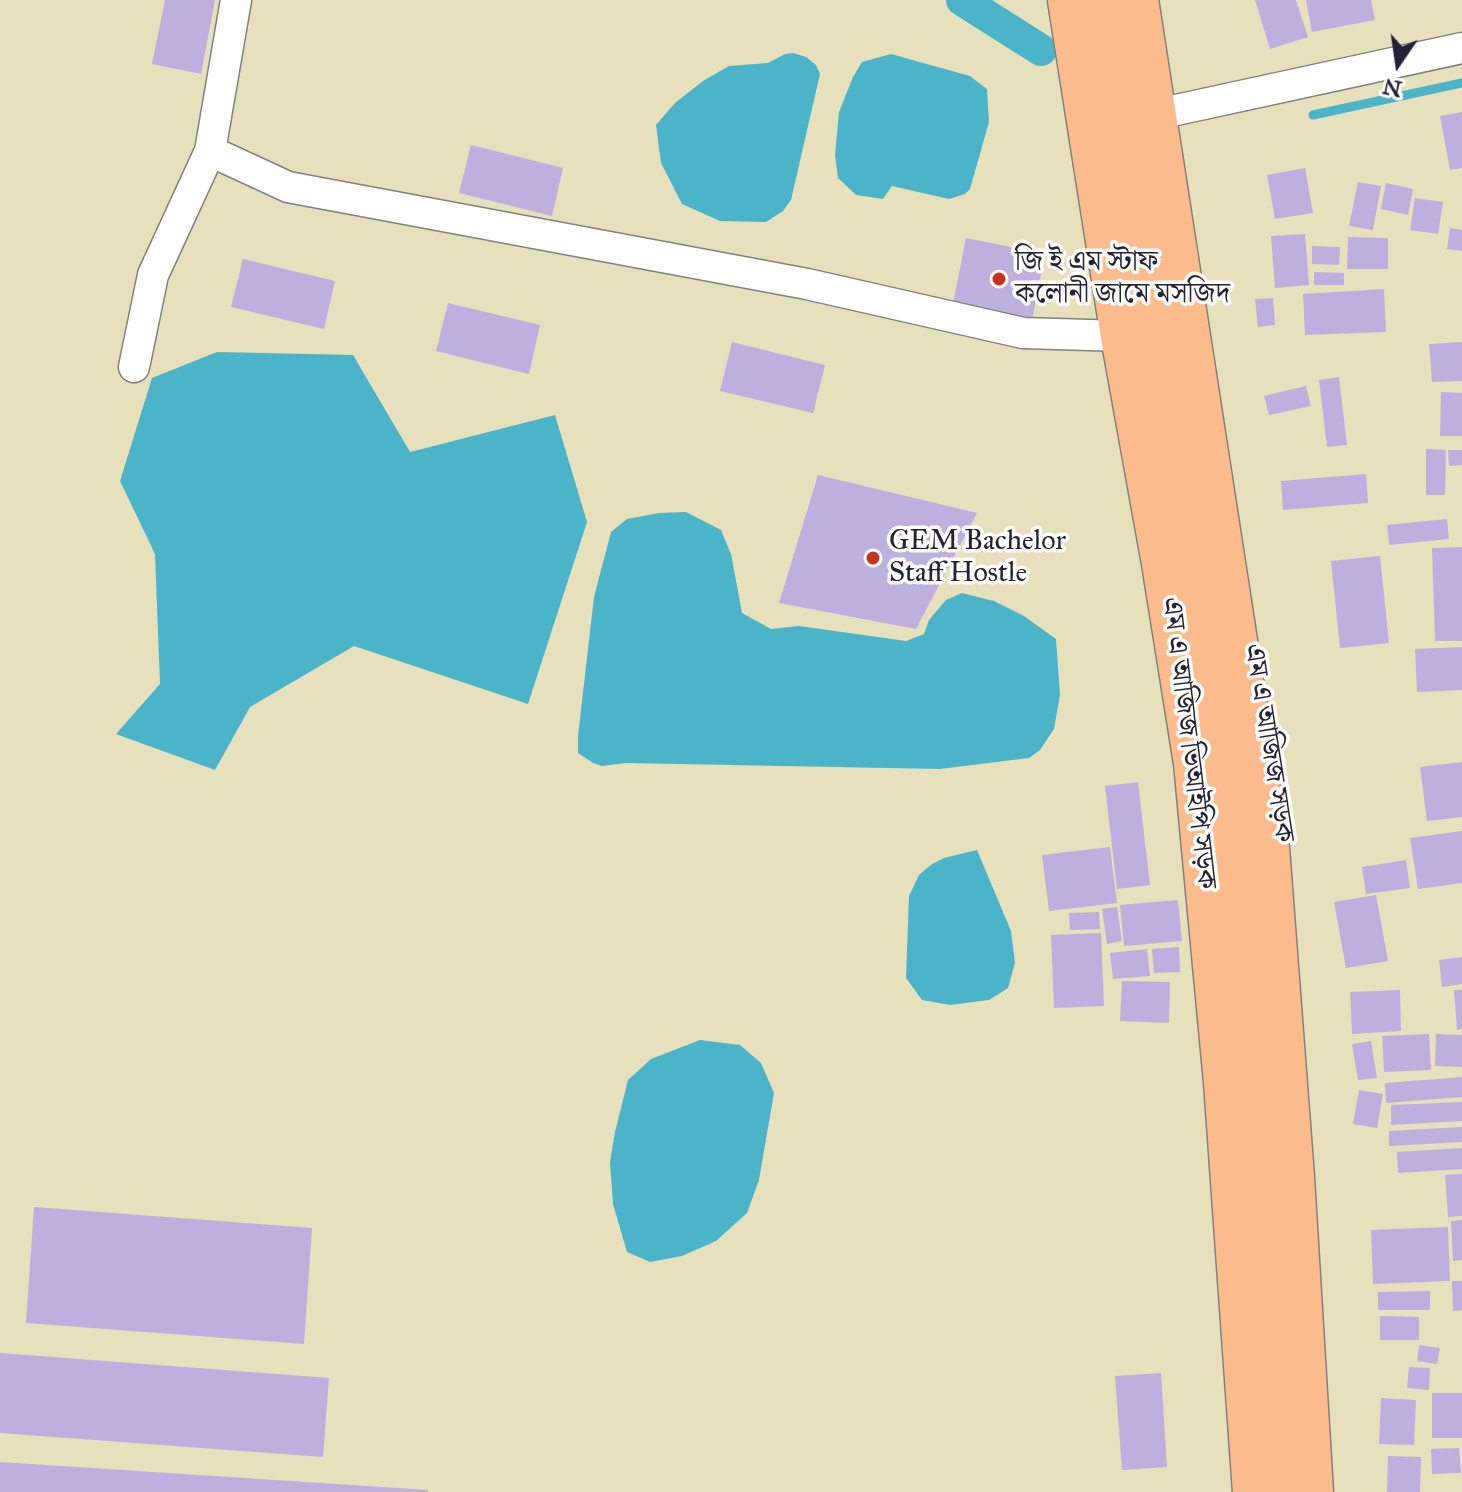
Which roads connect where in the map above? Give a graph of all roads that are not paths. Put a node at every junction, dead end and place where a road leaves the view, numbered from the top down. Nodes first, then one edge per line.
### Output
1 (236, 0) edge
2 (1070, 0) edge
3 (1097, 0) edge
4 (1136, 0) edge
5 (1150, 0) edge
6 (1462, 48) edge
7 (1167, 112) junction
8 (210, 151) junction
9 (1123, 336) junction
10 (134, 367) dead end
11 (1255, 1492) edge
12 (1279, 1492) edge
13 (1311, 1492) edge
14 (1330, 1492) edge

1 - 8 street
2 - 9 main road, এম এ আজিজ ভিআইপি সড়ক
3 - 12 main road
4 - 13 main road
5 - 7 main road, এম এ আজিজ সড়ক
6 - 7 street
7 - 14 main road, এম এ আজিজ সড়ক
8 - 9 street
8 - 10 street
9 - 11 main road, এম এ আজিজ ভিআইপি সড়ক

